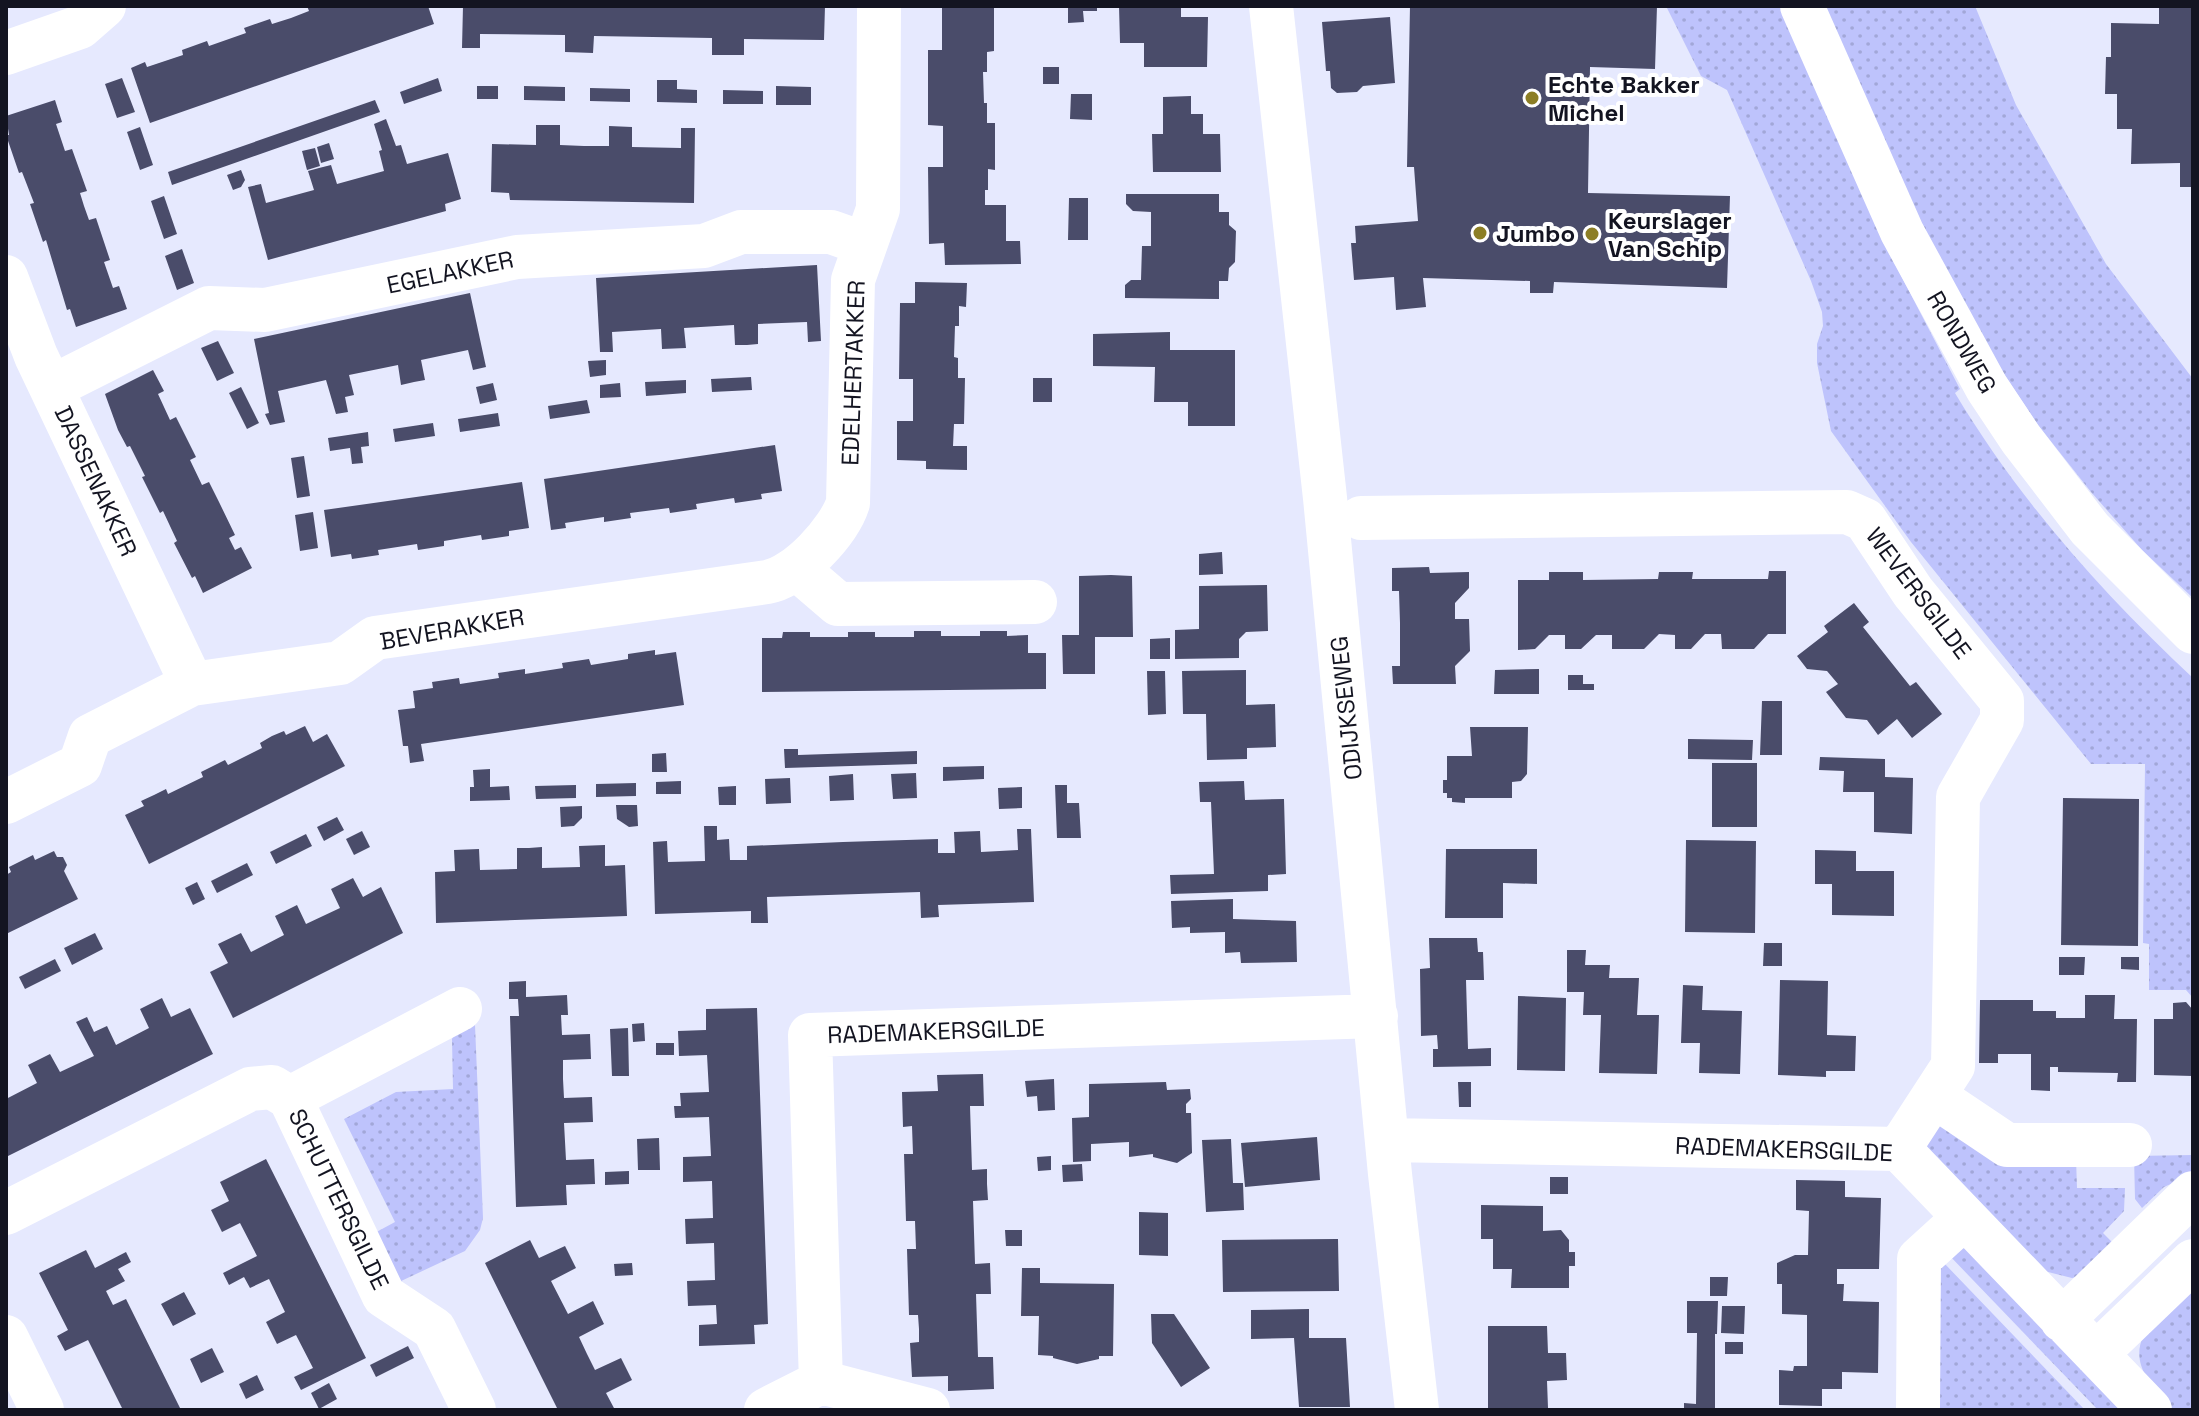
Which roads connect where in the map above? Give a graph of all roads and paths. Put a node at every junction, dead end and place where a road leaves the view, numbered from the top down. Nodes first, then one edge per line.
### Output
1 (104, 6) edge
2 (879, 6) edge
3 (1271, 6) edge
4 (1802, 6) edge
5 (6, 53) edge
6 (865, 244) junction
7 (6, 277) edge
8 (52, 387) junction
9 (848, 503) joint
10 (1361, 518) dead end
11 (796, 568) junction
12 (1035, 602) dead end
13 (2193, 632) edge
14 (192, 684) junction
15 (6, 802) edge
16 (460, 1009) dead end
17 (1376, 1016) junction
18 (1934, 1096) junction
19 (290, 1098) junction
20 (1387, 1140) junction
21 (2130, 1145) dead end
22 (1899, 1149) junction
23 (2193, 1193) edge
24 (6, 1213) edge
25 (1964, 1218) junction
26 (2193, 1261) edge
27 (2062, 1320) junction
28 (6, 1337) edge
29 (2096, 1354) junction
30 (821, 1382) junction
31 (42, 1410) edge
32 (474, 1410) edge
33 (766, 1410) edge
34 (928, 1410) edge
35 (1417, 1410) edge
36 (1918, 1410) edge
37 (2150, 1410) edge

1 - 5 street
2 - 6 street, EDELHERTAKKER
3 - 17 street, ODIJKSEWEG
4 - 13 street, RONDWEG
6 - 8 street, EGELAKKER
6 - 9 street, EDELHERTAKKER
7 - 8 street, DASSENAKKER
8 - 14 street, DASSENAKKER
9 - 11 street, BEVERAKKER
10 - 18 street, WEVERSGILDE
11 - 12 street
11 - 14 street, BEVERAKKER
14 - 15 street, BEVERAKKER
16 - 19 street, SCHUTTERSGILDE
17 - 20 street, ODIJKSEWEG
17 - 30 street, RADEMAKERSGILDE
18 - 21 street
18 - 22 street, WEVERSGILDE
19 - 24 street, SCHUTTERSGILDE
19 - 32 street, SCHUTTERSGILDE
20 - 22 street, RADEMAKERSGILDE
20 - 35 street, ODIJKSEWEG
22 - 25 street, RADEMAKERSGILDE
23 - 27 street
25 - 27 street, RADEMAKERSGILDE
25 - 36 street
26 - 29 street
27 - 29 street, RADEMAKERSGILDE
28 - 31 street
29 - 37 street, RADEMAKERSGILDE
30 - 33 street
30 - 34 street

